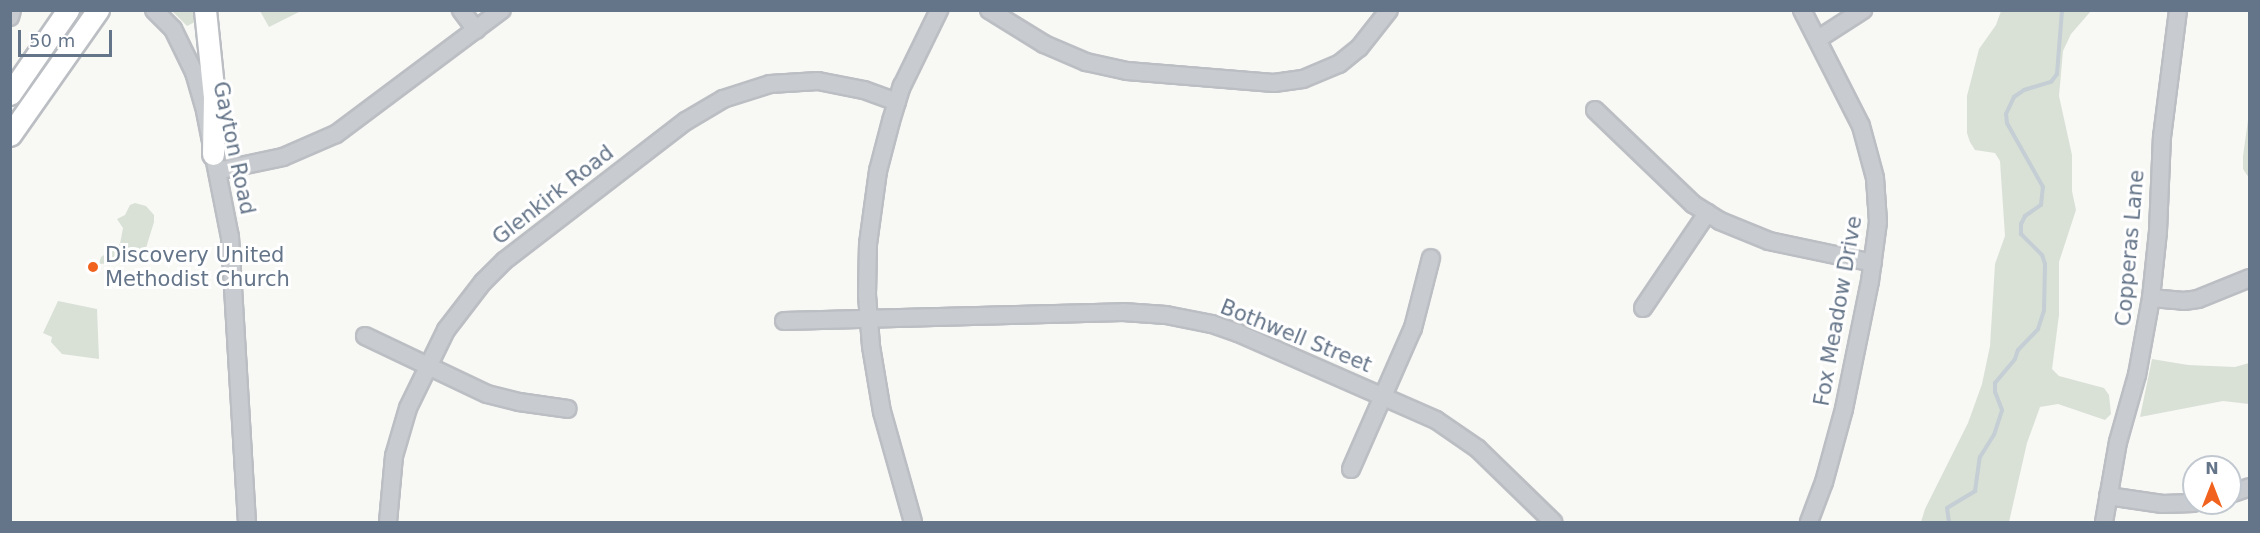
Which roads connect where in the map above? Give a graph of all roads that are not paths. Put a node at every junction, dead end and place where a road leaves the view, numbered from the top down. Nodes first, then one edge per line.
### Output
1 (12, 10) edge
2 (68, 10) edge
3 (98, 10) edge
4 (154, 10) edge
5 (205, 10) edge
6 (461, 10) edge
7 (502, 10) edge
8 (939, 10) edge
9 (989, 10) edge
10 (1389, 10) edge
11 (1802, 10) edge
12 (1863, 10) edge
13 (2178, 10) edge
14 (10, 17) edge
15 (476, 30) junction
16 (1818, 39) junction
17 (10, 94) edge
18 (897, 102) junction
19 (1595, 110) dead end
20 (10, 135) edge
21 (215, 162) junction
22 (1707, 213) junction
23 (1431, 258) dead end
24 (1873, 263) junction
25 (2250, 278) edge
26 (2151, 298) junction
27 (1643, 308) dead end
28 (869, 319) junction
29 (784, 321) dead end
30 (365, 336) dead end
31 (428, 367) junction
32 (1383, 396) junction
33 (568, 409) dead end
34 (1352, 469) dead end
35 (2108, 496) junction
36 (2182, 503) edge
37 (247, 522) edge
38 (388, 522) edge
39 (913, 522) edge
40 (1553, 522) edge
41 (1809, 522) edge
42 (2104, 522) edge

1 - 14 street
2 - 17 main road
3 - 20 main road
4 - 21 street, Gayton Road
5 - 21 main road
6 - 15 street
7 - 15 street
8 - 18 street
9 - 10 street
11 - 16 street, Fox Meadow Drive
12 - 16 street
13 - 26 street, Copperas Lane
15 - 21 street
16 - 24 street, Fox Meadow Drive
18 - 28 street
18 - 31 street, Glenkirk Road
19 - 22 street
21 - 37 street, Gayton Road
22 - 24 street
22 - 27 street
23 - 32 street
24 - 41 street, Fox Meadow Drive
25 - 26 street
26 - 35 street, Copperas Lane
28 - 29 street, Bothwell Street
28 - 32 street, Bothwell Street
28 - 39 street
30 - 31 street
31 - 33 street
31 - 38 street, Glenkirk Road
32 - 34 street
32 - 40 street, Bothwell Street
35 - 36 street
35 - 42 street, Copperas Lane

